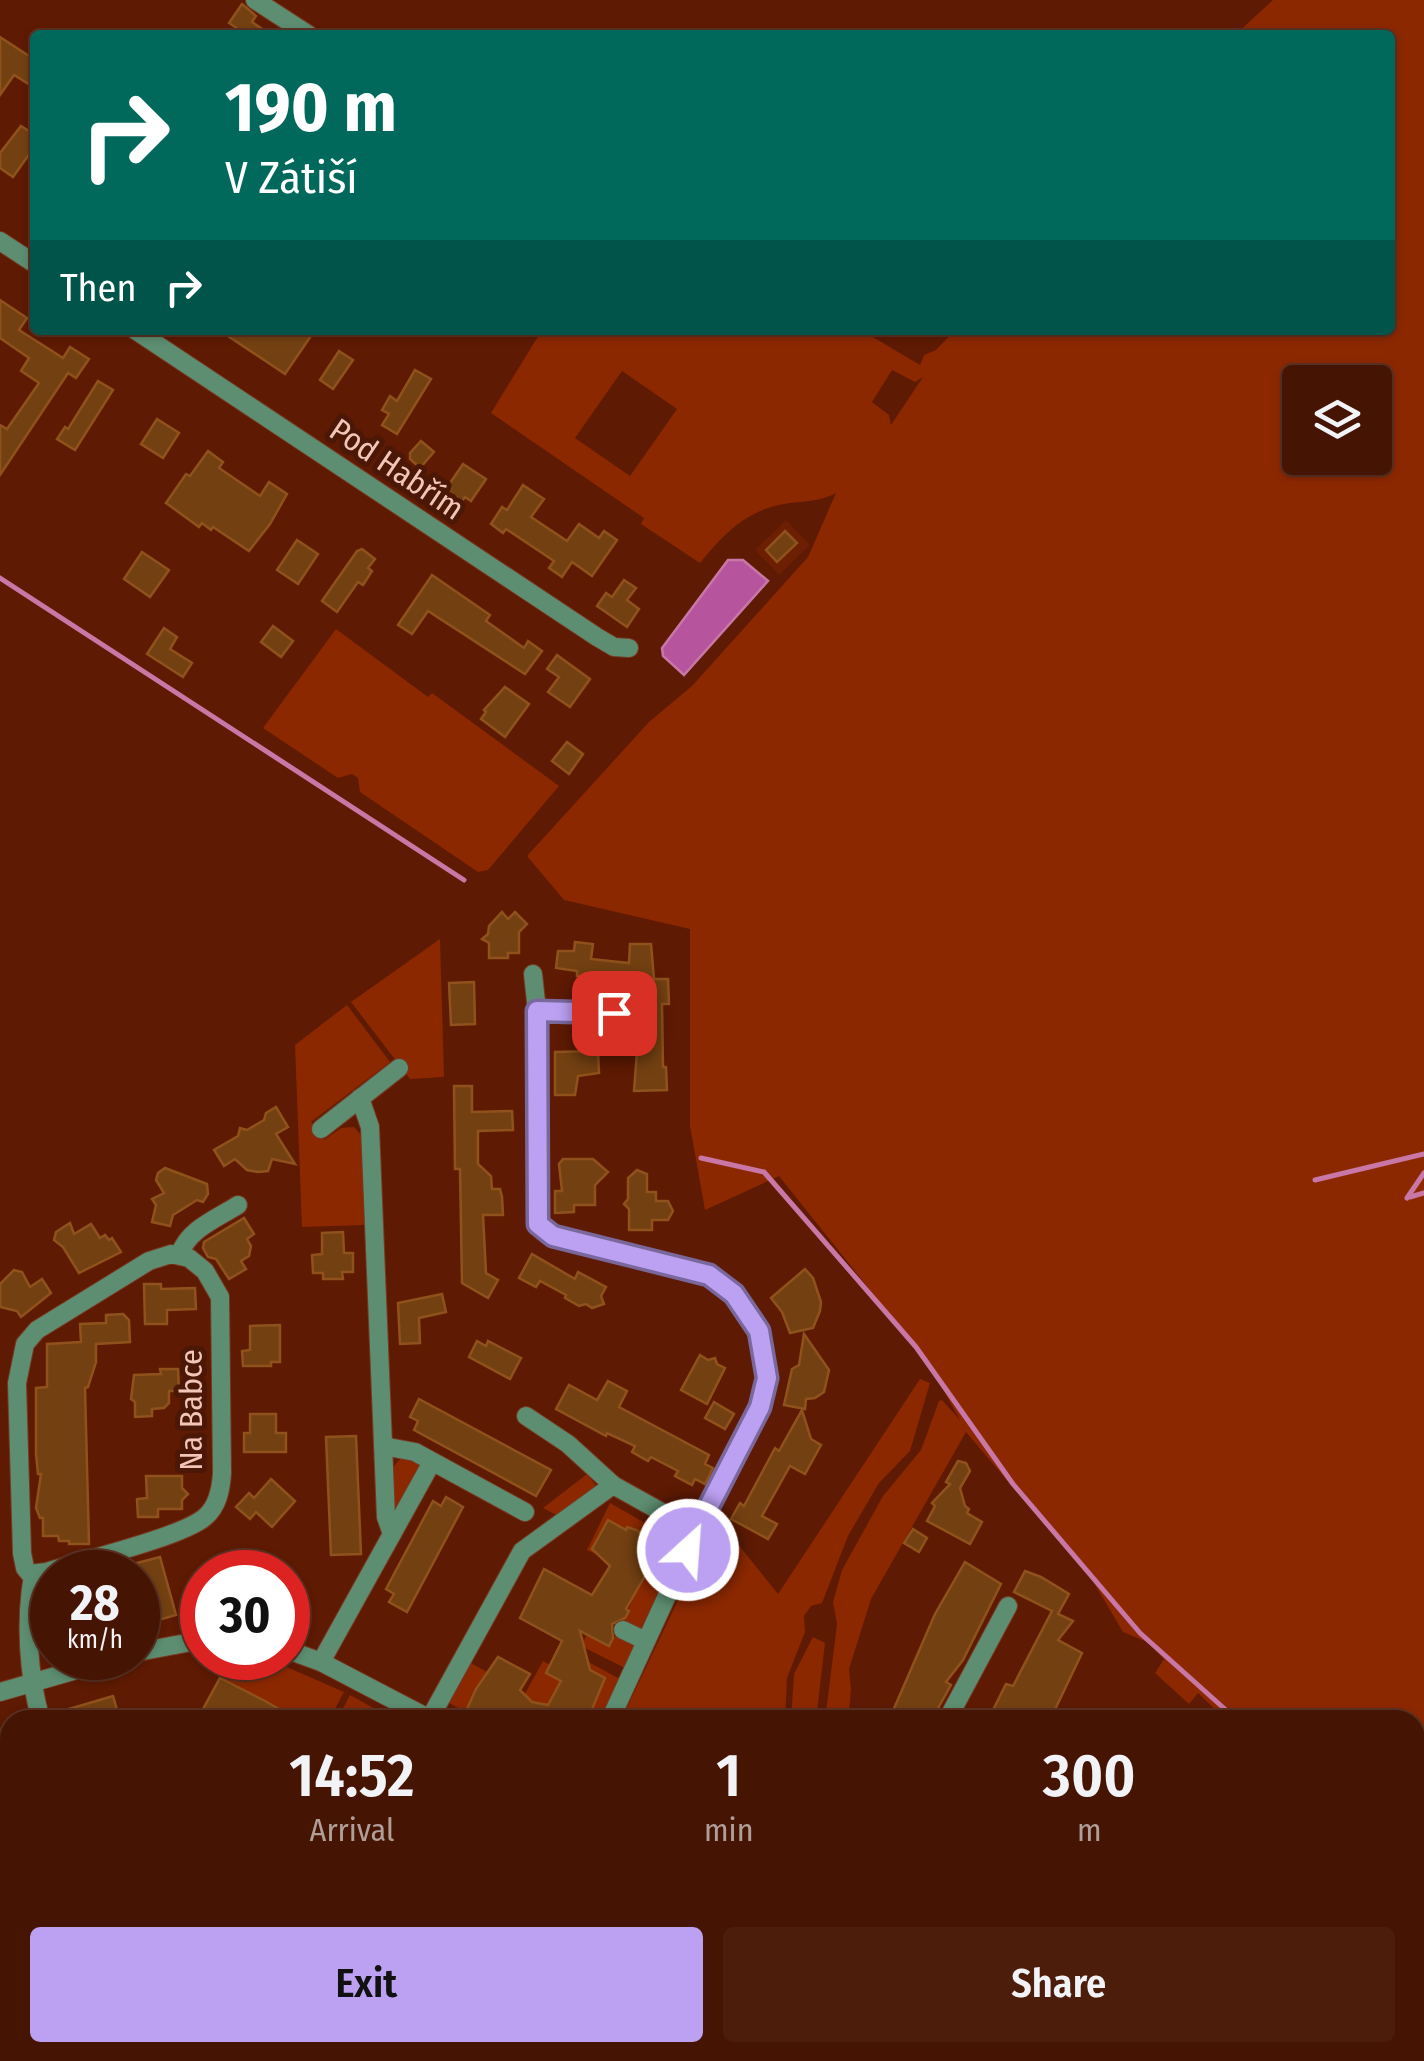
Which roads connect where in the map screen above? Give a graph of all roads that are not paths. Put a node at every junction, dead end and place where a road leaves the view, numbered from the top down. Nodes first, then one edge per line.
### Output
1 (256, 0) edge
2 (301, 30) edge
3 (0, 241) edge
4 (30, 261) edge
5 (143, 335) edge
6 (629, 648) dead end
7 (533, 974) dead end
8 (537, 1011) junction
9 (614, 1013) dead end
10 (399, 1068) dead end
11 (360, 1098) junction
12 (320, 1128) dead end
13 (238, 1205) dead end
14 (180, 1254) junction
15 (526, 1416) dead end
16 (383, 1446) junction
17 (432, 1462) junction
18 (613, 1485) junction
19 (525, 1512) dead end
20 (688, 1532) junction
21 (392, 1534) junction
22 (113, 1550) edge
23 (30, 1572) edge
24 (30, 1596) edge
25 (1008, 1606) dead end
26 (30, 1629) edge
27 (624, 1630) dead end
28 (646, 1641) junction
29 (310, 1658) edge
30 (322, 1662) junction
31 (39, 1680) edge
32 (32, 1682) junction
33 (0, 1692) edge
34 (38, 1710) edge
35 (411, 1710) edge
36 (435, 1710) edge
37 (615, 1710) edge
38 (951, 1710) edge

1 - 2 street
3 - 4 street
5 - 6 street, Pod Habřím
7 - 8 street
8 - 9 street
8 - 20 street
10 - 11 street
11 - 12 street
11 - 16 street
13 - 14 street
14 - 22 street, Na Babce
14 - 23 street
15 - 18 street
16 - 17 street
16 - 21 street
17 - 19 street
17 - 21 street
18 - 20 street
18 - 36 street
20 - 28 street
21 - 30 street
24 - 26 street
25 - 38 street
27 - 28 street
28 - 37 street
29 - 30 street
30 - 35 street
31 - 32 street
32 - 33 street
32 - 34 street

